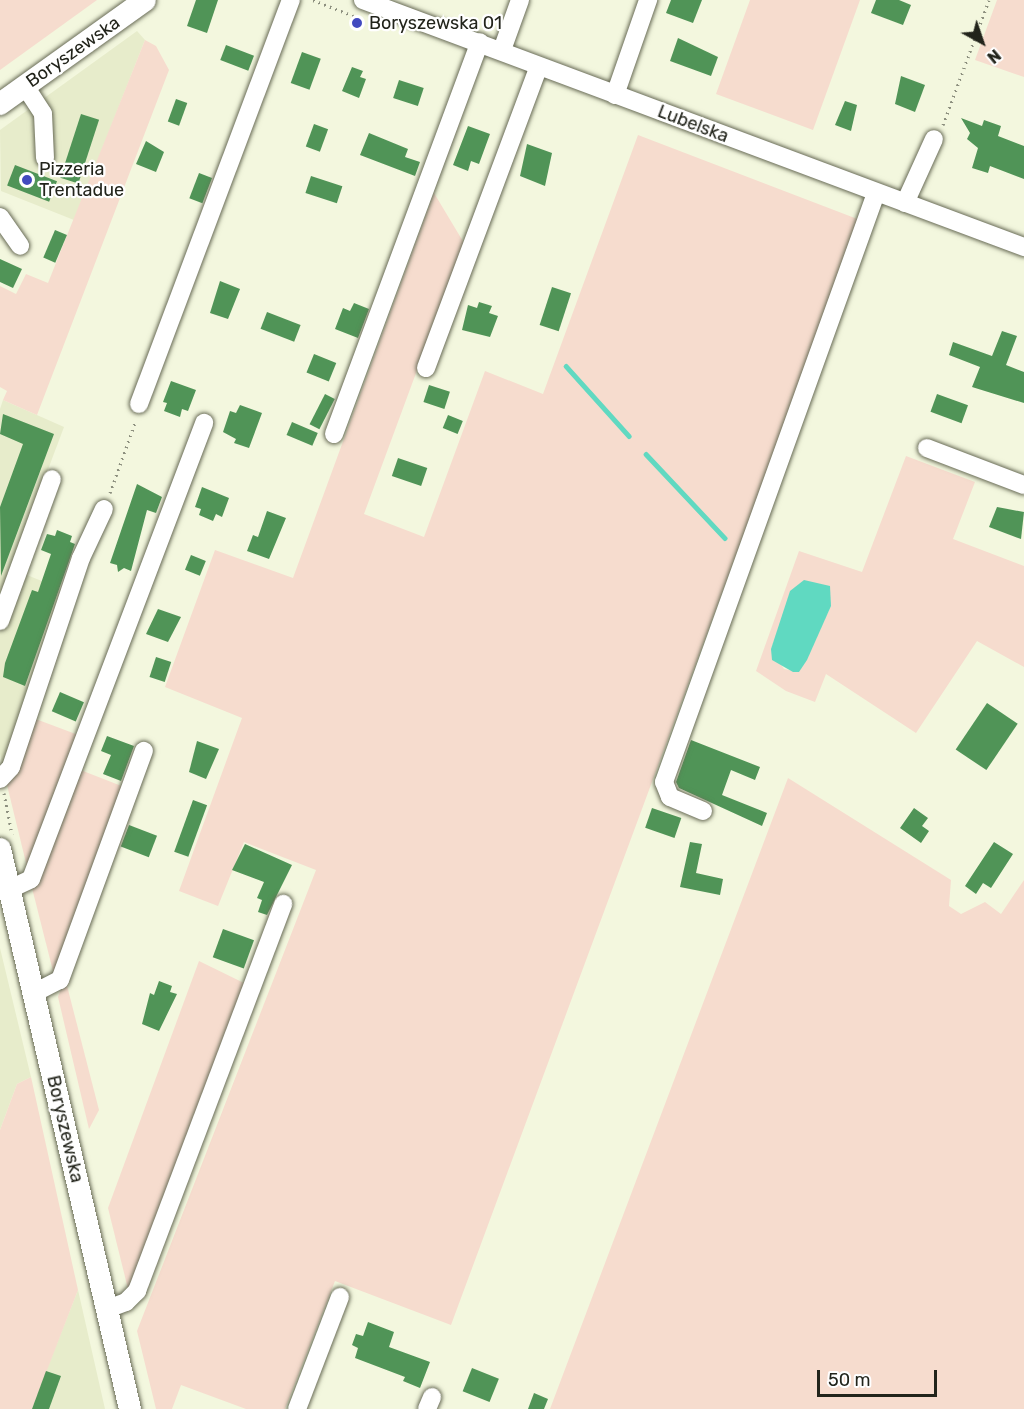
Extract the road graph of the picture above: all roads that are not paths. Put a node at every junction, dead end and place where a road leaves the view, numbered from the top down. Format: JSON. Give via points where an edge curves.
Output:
{"nodes":[{"id":1,"x":145,"y":0,"type":"edge"},
{"id":2,"x":291,"y":0,"type":"edge"},
{"id":3,"x":363,"y":0,"type":"edge"},
{"id":4,"x":520,"y":0,"type":"edge"},
{"id":5,"x":648,"y":0,"type":"edge"},
{"id":6,"x":480,"y":42,"type":"junction"},
{"id":7,"x":502,"y":51,"type":"junction"},
{"id":8,"x":539,"y":66,"type":"junction"},
{"id":9,"x":25,"y":86,"type":"junction"},
{"id":10,"x":615,"y":95,"type":"junction"},
{"id":11,"x":0,"y":104,"type":"edge"},
{"id":12,"x":934,"y":139,"type":"road end"},
{"id":13,"x":45,"y":158,"type":"dead end"},
{"id":14,"x":876,"y":193,"type":"junction"},
{"id":15,"x":905,"y":204,"type":"junction"},
{"id":16,"x":0,"y":217,"type":"edge"},
{"id":17,"x":20,"y":246,"type":"dead end"},
{"id":18,"x":1024,"y":247,"type":"edge"},
{"id":19,"x":426,"y":368,"type":"dead end"},
{"id":20,"x":139,"y":404,"type":"road end"},
{"id":21,"x":204,"y":423,"type":"dead end"},
{"id":22,"x":334,"y":434,"type":"dead end"},
{"id":23,"x":927,"y":448,"type":"dead end"},
{"id":24,"x":52,"y":479,"type":"dead end"},
{"id":25,"x":1024,"y":485,"type":"edge"},
{"id":26,"x":104,"y":509,"type":"road end"},
{"id":27,"x":0,"y":621,"type":"edge"},
{"id":28,"x":144,"y":751,"type":"dead end"},
{"id":29,"x":0,"y":779,"type":"edge"},
{"id":30,"x":703,"y":811,"type":"dead end"},
{"id":31,"x":0,"y":849,"type":"edge"},
{"id":32,"x":10,"y":889,"type":"junction"},
{"id":33,"x":283,"y":904,"type":"dead end"},
{"id":34,"x":34,"y":993,"type":"junction"},
{"id":35,"x":340,"y":1297,"type":"dead end"},
{"id":36,"x":106,"y":1309,"type":"junction"},
{"id":37,"x":130,"y":1409,"type":"edge"},
{"id":38,"x":297,"y":1409,"type":"edge"}],
"edges":[{"from":1,"to":9,"type":"main road","name":"Boryszewska"},
{"from":2,"to":20,"type":"street"},
{"from":3,"to":6,"type":"street","name":"Lubelska"},
{"from":4,"to":7,"type":"street"},
{"from":5,"to":10,"type":"street"},
{"from":6,"to":7,"type":"street","name":"Lubelska"},
{"from":6,"to":22,"type":"street"},
{"from":7,"to":8,"type":"street","name":"Lubelska"},
{"from":8,"to":10,"type":"street","name":"Lubelska"},
{"from":8,"to":19,"type":"street"},
{"from":9,"to":11,"type":"main road","name":"Boryszewska"},
{"from":9,"to":13,"type":"street","via":[[43,114]]},
{"from":10,"to":14,"type":"street","name":"Lubelska"},
{"from":12,"to":15,"type":"street"},
{"from":14,"to":15,"type":"street","name":"Lubelska"},
{"from":14,"to":30,"type":"street","via":[[664,782],[670,797]]},
{"from":15,"to":18,"type":"street","name":"Lubelska"},
{"from":16,"to":17,"type":"street"},
{"from":21,"to":32,"type":"street","via":[[34,872],[23,885]]},
{"from":23,"to":25,"type":"street"},
{"from":24,"to":27,"type":"street"},
{"from":26,"to":29,"type":"street","via":[[81,558],[11,767]]},
{"from":28,"to":34,"type":"street","via":[[60,980]]},
{"from":31,"to":32,"type":"main road","name":"Boryszewska"},
{"from":32,"to":34,"type":"main road","name":"Boryszewska"},
{"from":33,"to":36,"type":"street","via":[[137,1292],[126,1302]]},
{"from":34,"to":36,"type":"main road","name":"Boryszewska"},
{"from":35,"to":38,"type":"street"},
{"from":36,"to":37,"type":"main road","name":"Boryszewska"}]}
